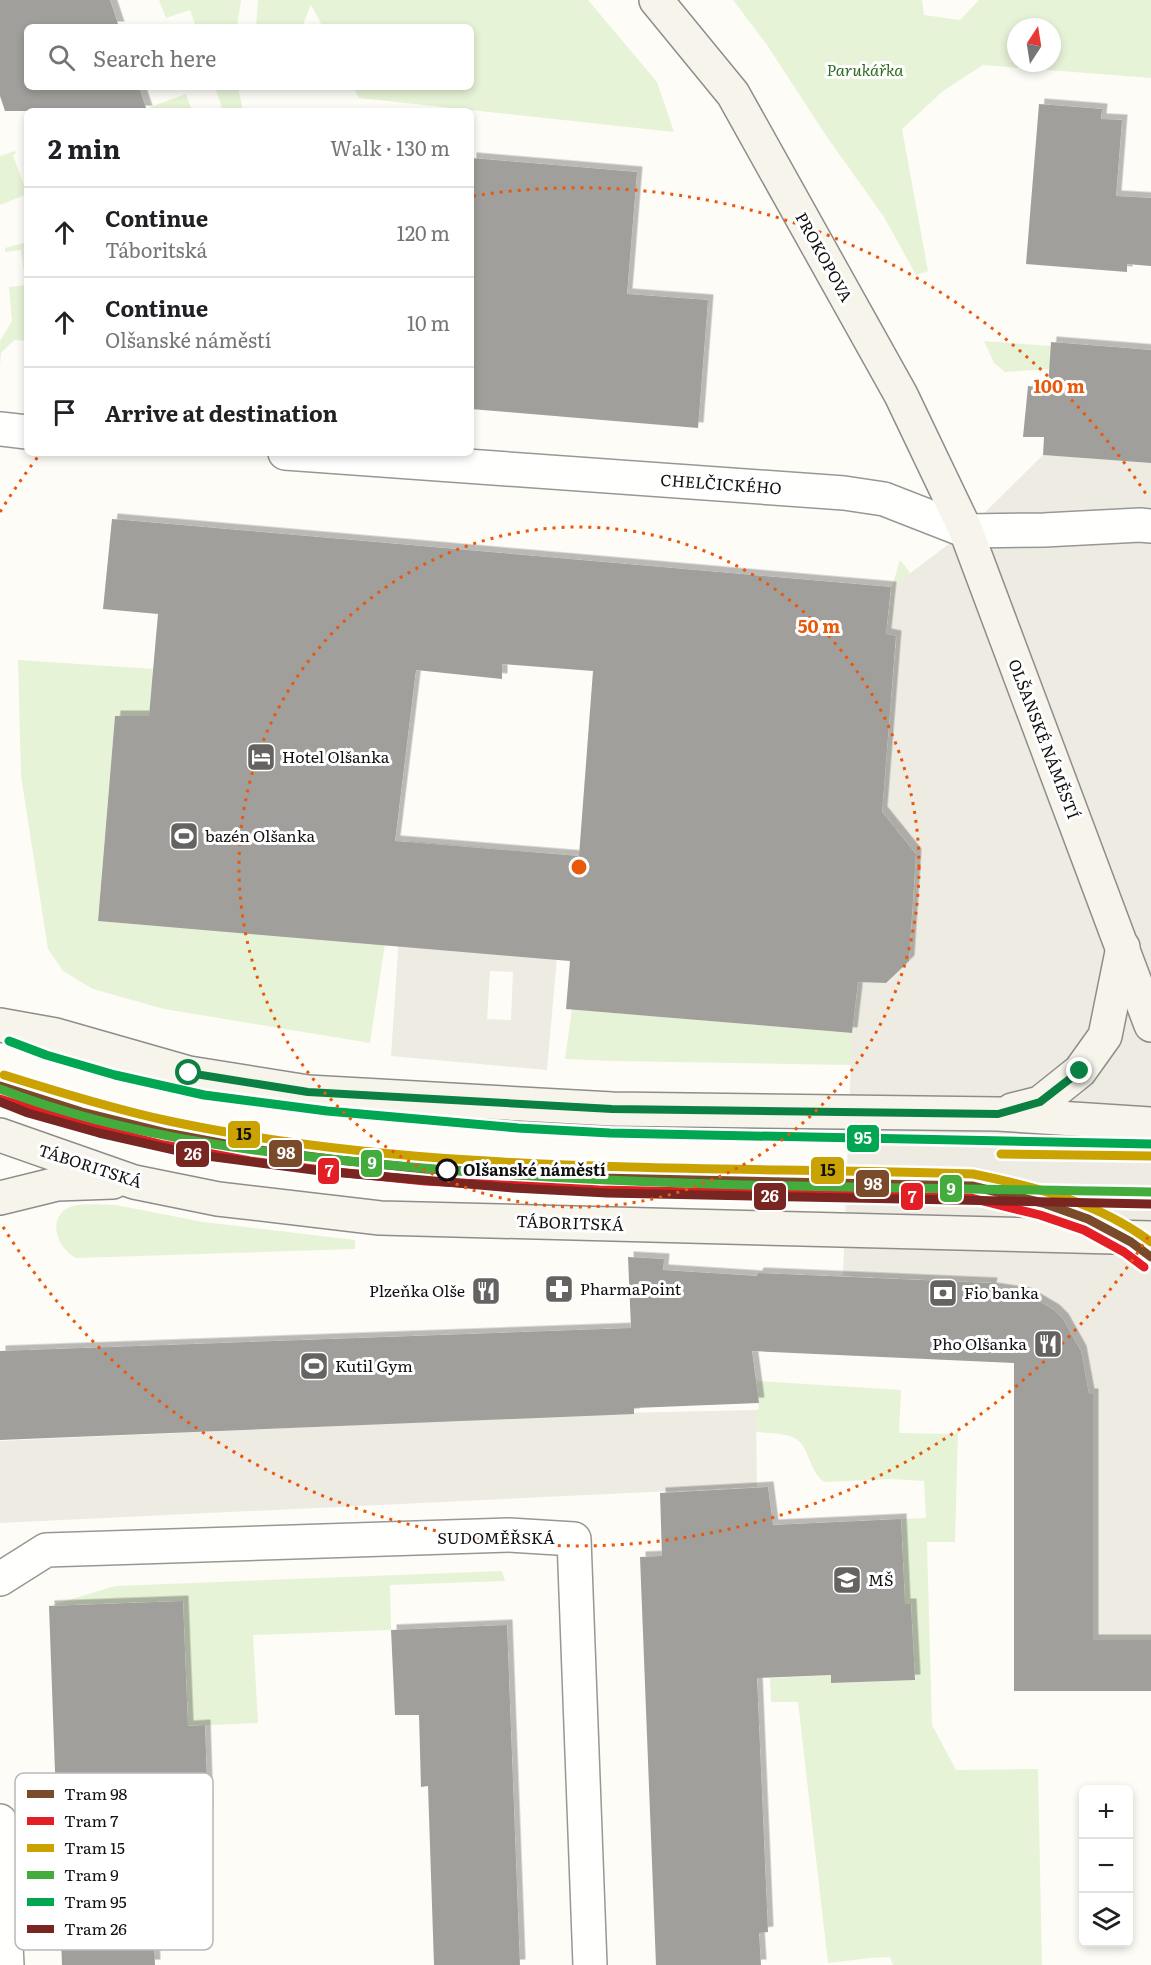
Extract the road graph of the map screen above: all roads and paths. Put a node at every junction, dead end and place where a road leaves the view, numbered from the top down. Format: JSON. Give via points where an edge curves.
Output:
{"nodes":[{"id":1,"x":656,"y":0,"type":"edge"},
{"id":2,"x":0,"y":429,"type":"edge"},
{"id":3,"x":24,"y":432,"type":"edge"},
{"id":4,"x":327,"y":456,"type":"edge"},
{"id":5,"x":1151,"y":526,"type":"edge"},
{"id":6,"x":966,"y":531,"type":"junction"},
{"id":7,"x":1123,"y":947,"type":"junction"},
{"id":8,"x":1151,"y":973,"type":"edge"},
{"id":9,"x":0,"y":1024,"type":"edge"},
{"id":10,"x":1151,"y":1025,"type":"edge"},
{"id":11,"x":998,"y":1114,"type":"junction"},
{"id":12,"x":1151,"y":1124,"type":"edge"},
{"id":13,"x":0,"y":1135,"type":"edge"},
{"id":14,"x":134,"y":1182,"type":"junction"},
{"id":15,"x":0,"y":1198,"type":"edge"},
{"id":16,"x":1151,"y":1238,"type":"edge"},
{"id":17,"x":0,"y":1579,"type":"edge"},
{"id":18,"x":0,"y":1821,"type":"edge"},
{"id":19,"x":7,"y":1965,"type":"edge"},
{"id":20,"x":590,"y":1965,"type":"edge"}],
"edges":[{"from":1,"to":6,"type":"street","name":"PROKOPOVA","via":[[733,94],[902,395]]},
{"from":2,"to":3,"type":"street"},
{"from":4,"to":6,"type":"street","name":"CHELČICKÉHO","via":[[844,493],[884,499]]},
{"from":5,"to":6,"type":"street","name":"CHELČICKÉHO"},
{"from":6,"to":7,"type":"street","name":"OLŠANSKÉ NÁMĚSTÍ"},
{"from":7,"to":8,"type":"street","name":"OLŠANSKÉ NÁMĚSTÍ"},
{"from":7,"to":10,"type":"street","name":"OLŠANSKÉ NÁMĚSTÍ"},
{"from":7,"to":11,"type":"street","via":[[1105,1036],[1080,1071],[1040,1102]]},
{"from":9,"to":11,"type":"street","via":[[56,1035],[189,1073],[308,1092],[612,1109]]},
{"from":11,"to":12,"type":"street"},
{"from":13,"to":14,"type":"street","name":"TÁBORITSKÁ"},
{"from":14,"to":15,"type":"street","via":[[57,1184]]},
{"from":14,"to":16,"type":"street","name":"TÁBORITSKÁ","via":[[218,1199],[380,1218]]},
{"from":17,"to":20,"type":"street","name":"SUDOMĚŘSKÁ","via":[[46,1550],[508,1535],[574,1539]]},
{"from":18,"to":19,"type":"street"}]}
